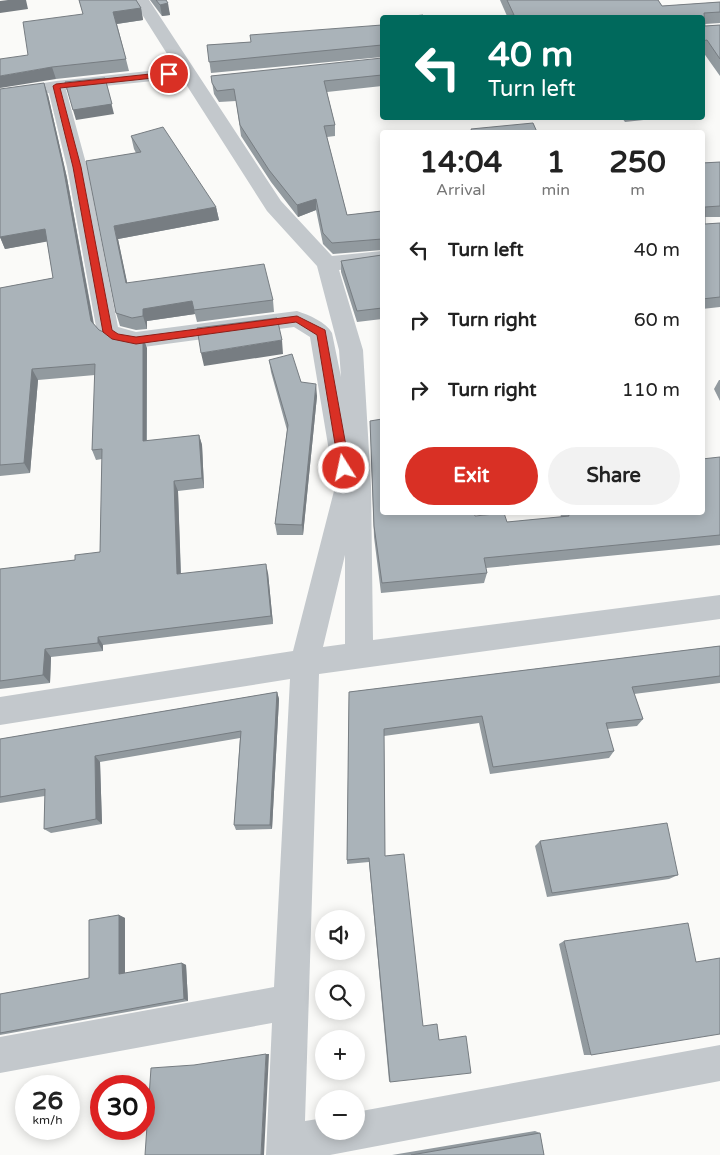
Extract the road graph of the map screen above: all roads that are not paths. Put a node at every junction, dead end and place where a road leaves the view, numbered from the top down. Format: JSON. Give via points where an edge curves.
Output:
{"nodes":[{"id":1,"x":140,"y":0,"type":"edge"},
{"id":2,"x":192,"y":77,"type":"junction"},
{"id":3,"x":215,"y":80,"type":"edge"},
{"id":4,"x":56,"y":86,"type":"junction"},
{"id":5,"x":0,"y":95,"type":"edge"},
{"id":6,"x":380,"y":258,"type":"edge"},
{"id":7,"x":327,"y":264,"type":"junction"},
{"id":8,"x":720,"y":607,"type":"edge"},
{"id":9,"x":359,"y":655,"type":"junction"},
{"id":10,"x":304,"y":663,"type":"junction"},
{"id":11,"x":0,"y":711,"type":"edge"},
{"id":12,"x":292,"y":1002,"type":"junction"},
{"id":13,"x":0,"y":1054,"type":"edge"},
{"id":14,"x":720,"y":1063,"type":"edge"},
{"id":15,"x":365,"y":1129,"type":"edge"},
{"id":16,"x":322,"y":1140,"type":"edge"},
{"id":17,"x":285,"y":1150,"type":"edge"}],
"edges":[{"from":1,"to":2,"type":"street"},
{"from":2,"to":3,"type":"street"},
{"from":2,"to":4,"type":"street"},
{"from":2,"to":7,"type":"street","via":[[274,206]]},
{"from":4,"to":5,"type":"street"},
{"from":4,"to":10,"type":"street","via":[[77,167],[108,332],[136,340],[297,319],[321,333],[348,487]]},
{"from":6,"to":7,"type":"street"},
{"from":7,"to":9,"type":"street","via":[[351,350],[358,486]]},
{"from":8,"to":9,"type":"street"},
{"from":9,"to":10,"type":"street"},
{"from":10,"to":11,"type":"street"},
{"from":10,"to":12,"type":"street"},
{"from":12,"to":13,"type":"street"},
{"from":12,"to":17,"type":"street"},
{"from":14,"to":15,"type":"street"},
{"from":16,"to":17,"type":"street"}]}
